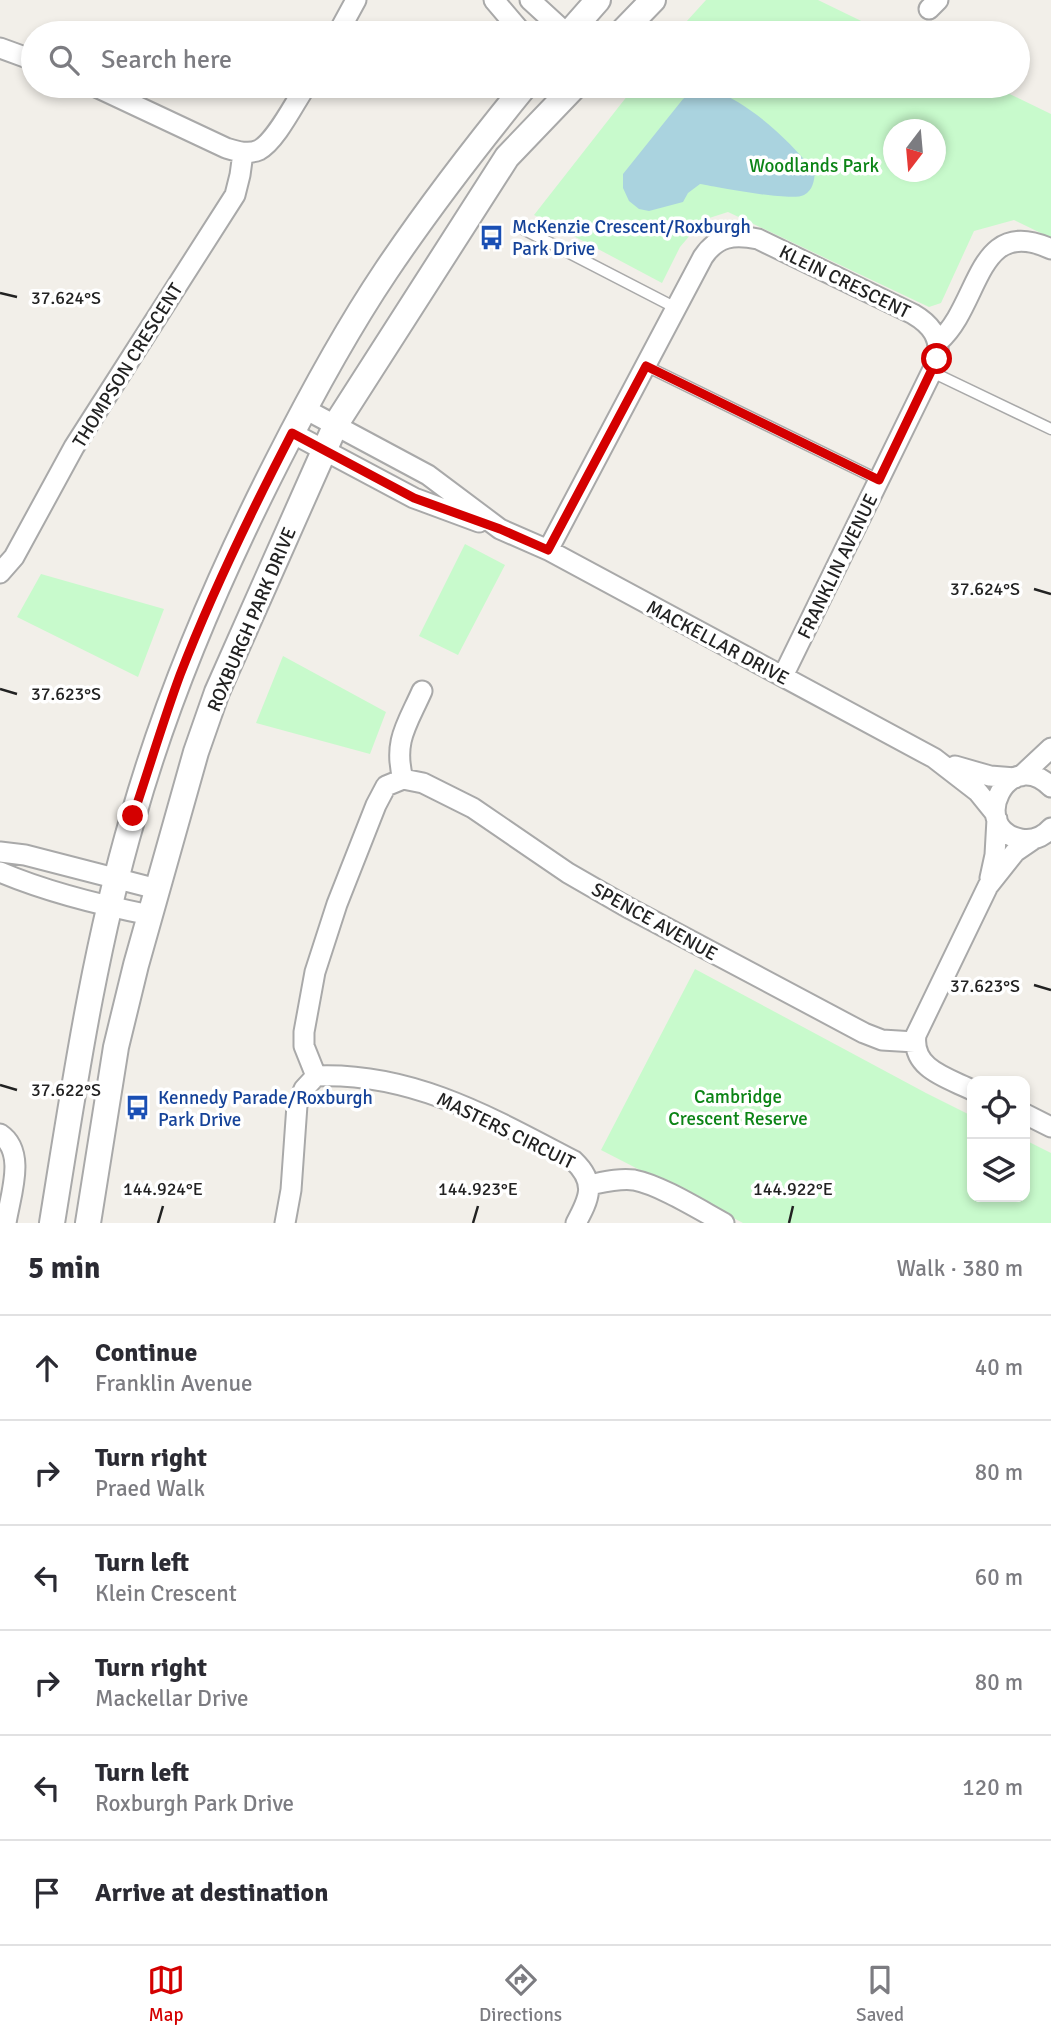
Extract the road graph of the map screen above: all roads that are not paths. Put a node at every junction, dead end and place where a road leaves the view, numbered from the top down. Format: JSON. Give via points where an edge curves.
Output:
{"nodes":[{"id":1,"x":356,"y":0,"type":"edge"},
{"id":2,"x":494,"y":0,"type":"edge"},
{"id":3,"x":530,"y":0,"type":"edge"},
{"id":4,"x":598,"y":0,"type":"edge"},
{"id":5,"x":653,"y":0,"type":"edge"},
{"id":6,"x":345,"y":21,"type":"edge"},
{"id":7,"x":512,"y":21,"type":"edge"},
{"id":8,"x":554,"y":21,"type":"edge"},
{"id":9,"x":579,"y":21,"type":"edge"},
{"id":10,"x":633,"y":21,"type":"edge"},
{"id":11,"x":0,"y":48,"type":"edge"},
{"id":12,"x":21,"y":56,"type":"edge"},
{"id":13,"x":120,"y":98,"type":"edge"},
{"id":14,"x":298,"y":98,"type":"edge"},
{"id":15,"x":515,"y":98,"type":"edge"},
{"id":16,"x":562,"y":98,"type":"edge"},
{"id":17,"x":243,"y":153,"type":"junction"},
{"id":18,"x":523,"y":229,"type":"dead end"},
{"id":19,"x":1051,"y":249,"type":"edge"},
{"id":20,"x":676,"y":309,"type":"junction"},
{"id":21,"x":939,"y":341,"type":"junction"},
{"id":22,"x":646,"y":366,"type":"junction"},
{"id":23,"x":932,"y":372,"type":"junction"},
{"id":24,"x":303,"y":408,"type":"junction"},
{"id":25,"x":336,"y":424,"type":"junction"},
{"id":26,"x":1051,"y":429,"type":"edge"},
{"id":27,"x":292,"y":433,"type":"junction"},
{"id":28,"x":324,"y":449,"type":"junction"},
{"id":29,"x":879,"y":480,"type":"junction"},
{"id":30,"x":500,"y":529,"type":"junction"},
{"id":31,"x":548,"y":550,"type":"junction"},
{"id":32,"x":0,"y":573,"type":"edge"},
{"id":33,"x":783,"y":676,"type":"junction"},
{"id":34,"x":422,"y":691,"type":"dead end"},
{"id":35,"x":1051,"y":748,"type":"edge"},
{"id":36,"x":934,"y":758,"type":"junction"},
{"id":37,"x":1018,"y":777,"type":"junction"},
{"id":38,"x":403,"y":779,"type":"junction"},
{"id":39,"x":1051,"y":787,"type":"edge"},
{"id":40,"x":996,"y":816,"type":"junction"},
{"id":41,"x":1044,"y":835,"type":"edge"},
{"id":42,"x":0,"y":852,"type":"edge"},
{"id":43,"x":0,"y":872,"type":"edge"},
{"id":44,"x":117,"y":878,"type":"junction"},
{"id":45,"x":988,"y":886,"type":"junction"},
{"id":46,"x":157,"y":889,"type":"junction"},
{"id":47,"x":110,"y":907,"type":"junction"},
{"id":48,"x":150,"y":915,"type":"junction"},
{"id":49,"x":915,"y":1042,"type":"junction"},
{"id":50,"x":316,"y":1076,"type":"junction"},
{"id":51,"x":967,"y":1087,"type":"edge"},
{"id":52,"x":1030,"y":1116,"type":"edge"},
{"id":53,"x":1051,"y":1127,"type":"edge"},
{"id":54,"x":0,"y":1134,"type":"edge"},
{"id":55,"x":589,"y":1185,"type":"junction"},
{"id":56,"x":6,"y":1223,"type":"edge"},
{"id":57,"x":52,"y":1223,"type":"edge"},
{"id":58,"x":88,"y":1223,"type":"edge"},
{"id":59,"x":285,"y":1223,"type":"edge"},
{"id":60,"x":576,"y":1223,"type":"edge"},
{"id":61,"x":724,"y":1223,"type":"edge"}],
"edges":[{"from":1,"to":6,"type":"street"},
{"from":2,"to":7,"type":"street"},
{"from":3,"to":8,"type":"street"},
{"from":4,"to":9,"type":"street"},
{"from":5,"to":10,"type":"street"},
{"from":11,"to":12,"type":"street"},
{"from":13,"to":17,"type":"street"},
{"from":14,"to":17,"type":"street","via":[[271,140],[259,150]]},
{"from":15,"to":24,"type":"street","via":[[384,274]]},
{"from":16,"to":25,"type":"street","name":"ROXBURGH PARK DRIVE","via":[[507,157]]},
{"from":17,"to":32,"type":"street","name":"THOMPSON CRESCENT","via":[[235,195],[74,447],[14,558]]},
{"from":18,"to":20,"type":"lane"},
{"from":19,"to":21,"type":"street","name":"FRANKLIN AVENUE","via":[[1019,239],[994,251],[957,321]]},
{"from":20,"to":21,"type":"street","name":"KLEIN CRESCENT","via":[[711,246],[727,237],[742,236],[758,239],[913,314],[924,320]]},
{"from":20,"to":22,"type":"street","name":"KLEIN CRESCENT"},
{"from":21,"to":23,"type":"street","name":"FRANKLIN AVENUE"},
{"from":22,"to":29,"type":"lane"},
{"from":22,"to":31,"type":"street","name":"KLEIN CRESCENT"},
{"from":23,"to":26,"type":"lane"},
{"from":23,"to":29,"type":"street","name":"FRANKLIN AVENUE"},
{"from":24,"to":25,"type":"street","name":"MACKELLAR DRIVE"},
{"from":24,"to":27,"type":"street"},
{"from":25,"to":28,"type":"street","name":"ROXBURGH PARK DRIVE"},
{"from":25,"to":30,"type":"street","name":"MACKELLAR DRIVE","via":[[428,475]]},
{"from":27,"to":28,"type":"street","name":"MACKELLAR DRIVE"},
{"from":27,"to":44,"type":"street","via":[[237,540],[180,676]]},
{"from":28,"to":30,"type":"street","name":"MACKELLAR DRIVE","via":[[414,498]]},
{"from":28,"to":46,"type":"street","name":"ROXBURGH PARK DRIVE","via":[[218,692]]},
{"from":29,"to":33,"type":"street","name":"FRANKLIN AVENUE"},
{"from":30,"to":31,"type":"street","name":"MACKELLAR DRIVE"},
{"from":31,"to":33,"type":"street","name":"MACKELLAR DRIVE"},
{"from":33,"to":36,"type":"street","name":"MACKELLAR DRIVE"},
{"from":34,"to":38,"type":"street","via":[[399,744]]},
{"from":35,"to":37,"type":"street"},
{"from":36,"to":37,"type":"street","name":"MACKELLAR DRIVE","via":[[983,775]]},
{"from":36,"to":40,"type":"street","name":"MACKELLAR DRIVE","via":[[978,792]]},
{"from":37,"to":39,"type":"street","name":"MACKELLAR DRIVE","via":[[1041,779]]},
{"from":37,"to":40,"type":"street","via":[[999,792]]},
{"from":38,"to":49,"type":"street","name":"SPENCE AVENUE","via":[[423,783],[472,808],[580,880],[864,1033],[882,1040]]},
{"from":38,"to":50,"type":"street","via":[[386,786],[376,804],[315,972],[304,1046]]},
{"from":40,"to":41,"type":"street","name":"MACKELLAR DRIVE","via":[[1007,833],[1024,840]]},
{"from":40,"to":45,"type":"street"},
{"from":41,"to":45,"type":"street","via":[[1015,852]]},
{"from":42,"to":44,"type":"street"},
{"from":43,"to":47,"type":"street"},
{"from":44,"to":46,"type":"street"},
{"from":44,"to":47,"type":"street"},
{"from":45,"to":49,"type":"street"},
{"from":46,"to":48,"type":"street","name":"ROXBURGH PARK DRIVE"},
{"from":47,"to":48,"type":"street"},
{"from":47,"to":57,"type":"street"},
{"from":48,"to":58,"type":"street","name":"ROXBURGH PARK DRIVE","via":[[116,1046]]},
{"from":49,"to":51,"type":"street","via":[[924,1065]]},
{"from":50,"to":55,"type":"street","name":"MASTERS CIRCUIT","via":[[406,1086],[454,1101],[574,1161]]},
{"from":50,"to":59,"type":"street","via":[[303,1089],[297,1105]]},
{"from":52,"to":53,"type":"street"},
{"from":54,"to":56,"type":"street","via":[[10,1142],[15,1156]]},
{"from":55,"to":60,"type":"street","name":"MASTERS CIRCUIT","via":[[589,1196]]},
{"from":55,"to":61,"type":"street","via":[[634,1180]]}]}
